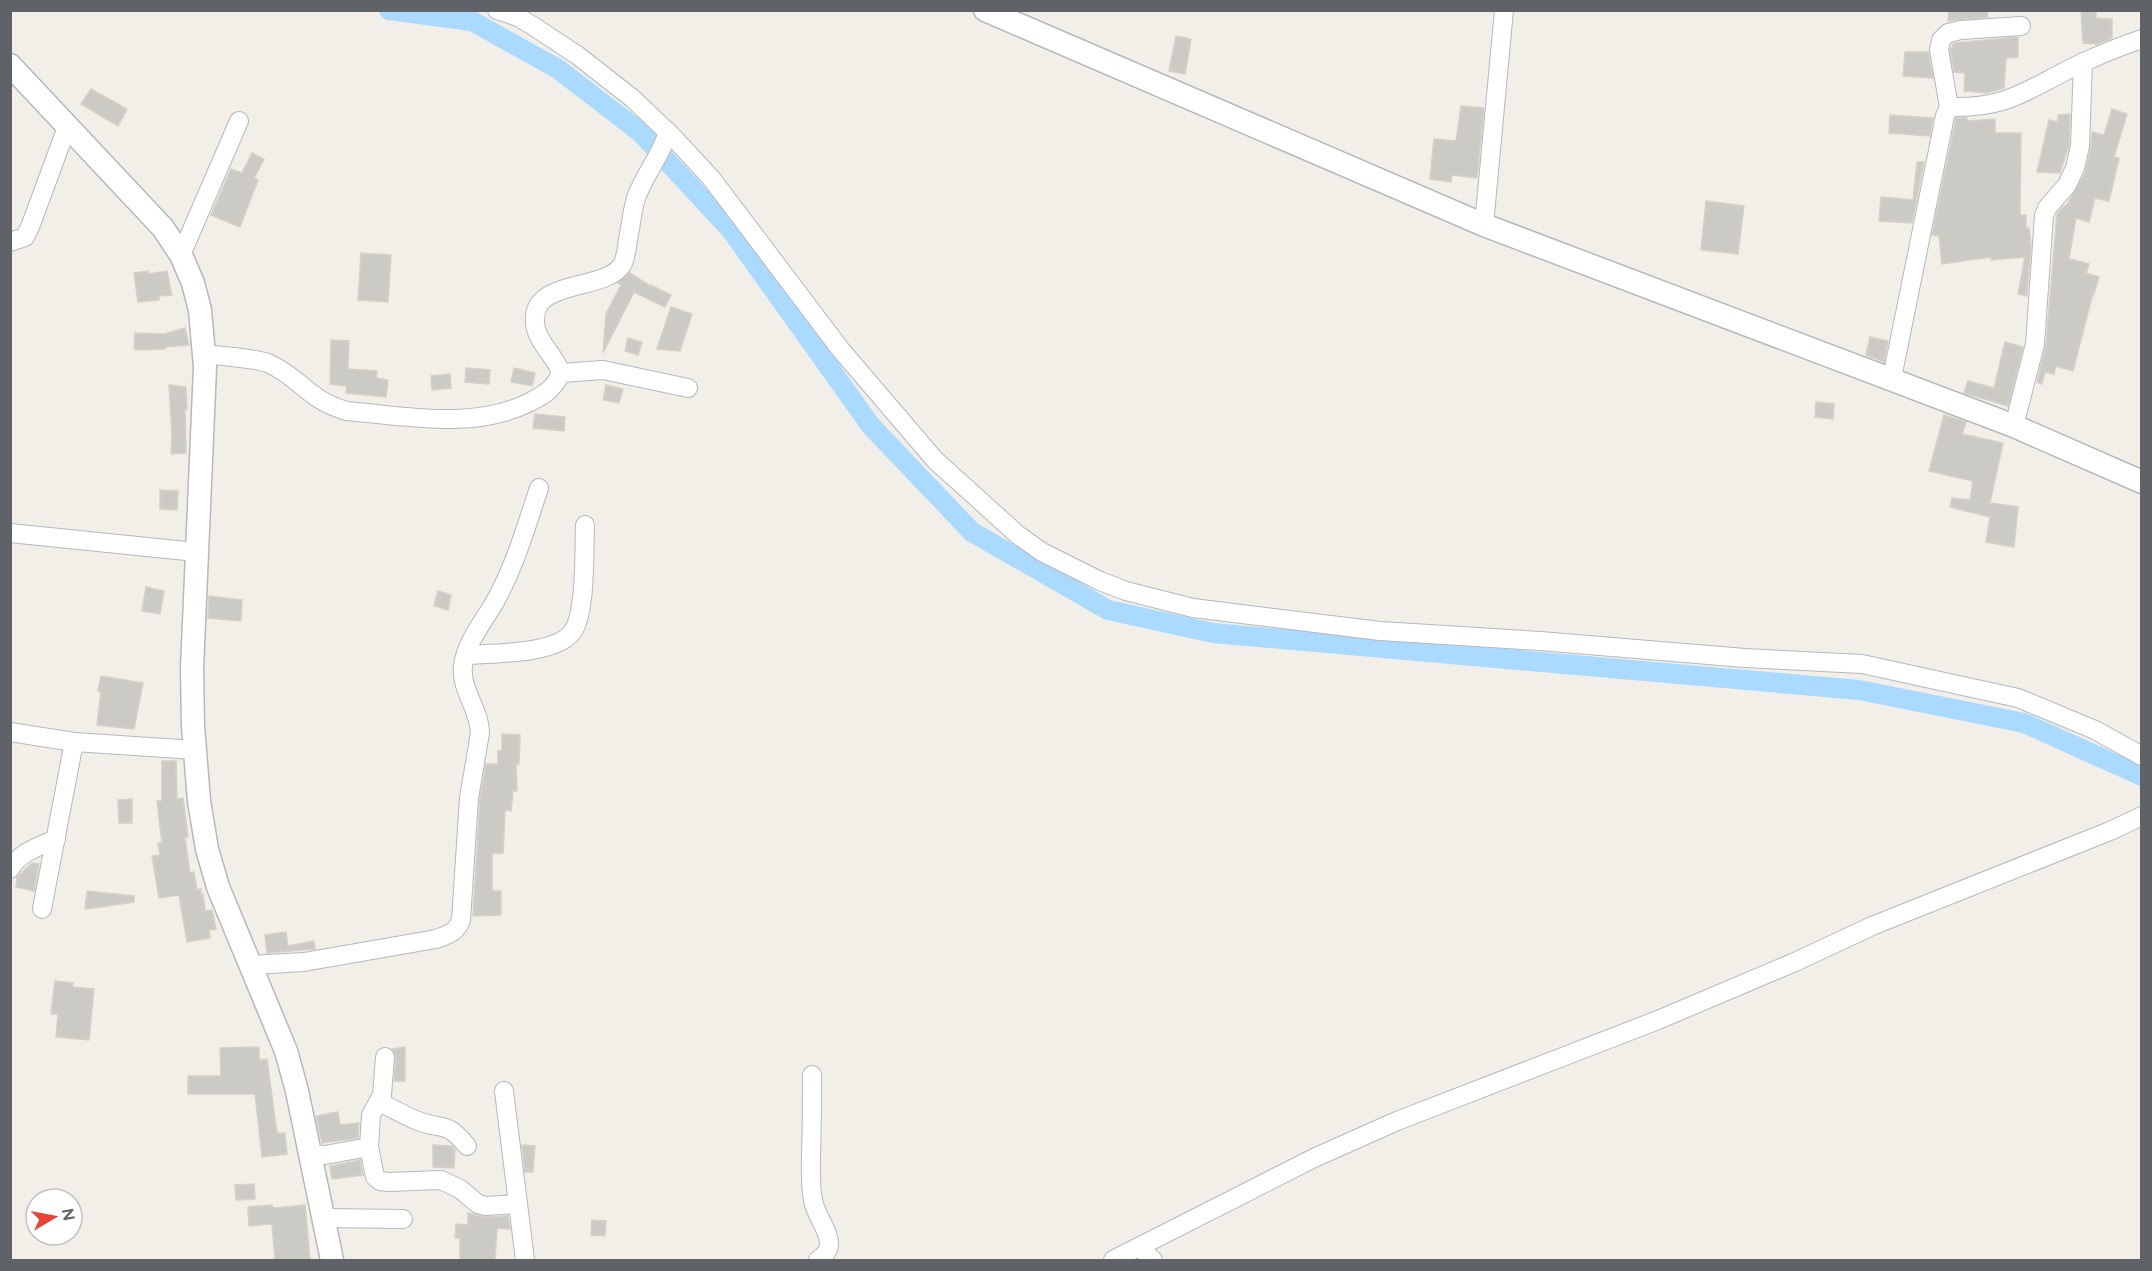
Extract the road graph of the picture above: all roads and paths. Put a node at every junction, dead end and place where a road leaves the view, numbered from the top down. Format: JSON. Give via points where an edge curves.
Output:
{"nodes":[{"id":1,"x":497,"y":10,"type":"edge"},
{"id":2,"x":985,"y":10,"type":"edge"},
{"id":3,"x":1504,"y":10,"type":"edge"},
{"id":4,"x":2021,"y":26,"type":"dead end"},
{"id":5,"x":2142,"y":39,"type":"edge"},
{"id":6,"x":2084,"y":62,"type":"junction"},
{"id":7,"x":10,"y":65,"type":"edge"},
{"id":8,"x":1949,"y":107,"type":"junction"},
{"id":9,"x":239,"y":121,"type":"dead end"},
{"id":10,"x":67,"y":128,"type":"junction"},
{"id":11,"x":667,"y":136,"type":"junction"},
{"id":12,"x":1484,"y":225,"type":"junction"},
{"id":13,"x":10,"y":242,"type":"edge"},
{"id":14,"x":181,"y":255,"type":"junction"},
{"id":15,"x":204,"y":354,"type":"junction"},
{"id":16,"x":561,"y":373,"type":"junction"},
{"id":17,"x":1892,"y":378,"type":"junction"},
{"id":18,"x":688,"y":388,"type":"dead end"},
{"id":19,"x":2014,"y":426,"type":"junction"},
{"id":20,"x":2142,"y":482,"type":"edge"},
{"id":21,"x":539,"y":488,"type":"dead end"},
{"id":22,"x":585,"y":525,"type":"dead end"},
{"id":23,"x":10,"y":532,"type":"edge"},
{"id":24,"x":196,"y":552,"type":"junction"},
{"id":25,"x":466,"y":655,"type":"junction"},
{"id":26,"x":10,"y":732,"type":"edge"},
{"id":27,"x":74,"y":742,"type":"junction"},
{"id":28,"x":195,"y":750,"type":"junction"},
{"id":29,"x":2142,"y":756,"type":"edge"},
{"id":30,"x":2142,"y":816,"type":"edge"},
{"id":31,"x":56,"y":839,"type":"junction"},
{"id":32,"x":10,"y":869,"type":"edge"},
{"id":33,"x":42,"y":909,"type":"dead end"},
{"id":34,"x":252,"y":965,"type":"junction"},
{"id":35,"x":384,"y":1057,"type":"dead end"},
{"id":36,"x":812,"y":1075,"type":"dead end"},
{"id":37,"x":504,"y":1091,"type":"dead end"},
{"id":38,"x":379,"y":1102,"type":"junction"},
{"id":39,"x":467,"y":1146,"type":"dead end"},
{"id":40,"x":369,"y":1148,"type":"junction"},
{"id":41,"x":311,"y":1154,"type":"junction"},
{"id":42,"x":518,"y":1204,"type":"junction"},
{"id":43,"x":324,"y":1218,"type":"junction"},
{"id":44,"x":403,"y":1219,"type":"dead end"},
{"id":45,"x":1147,"y":1254,"type":"edge"},
{"id":46,"x":332,"y":1260,"type":"edge"},
{"id":47,"x":525,"y":1260,"type":"edge"},
{"id":48,"x":818,"y":1260,"type":"edge"},
{"id":49,"x":1113,"y":1260,"type":"edge"}],
"edges":[{"from":1,"to":11,"type":"street","via":[[518,17],[577,55],[632,98]]},
{"from":2,"to":12,"type":"street"},
{"from":3,"to":12,"type":"street"},
{"from":4,"to":8,"type":"street","via":[[1961,30],[1948,33],[1941,40],[1939,50]]},
{"from":5,"to":6,"type":"street"},
{"from":6,"to":8,"type":"street","via":[[2020,97],[1983,106]]},
{"from":6,"to":19,"type":"street","via":[[2080,146],[2067,185],[2044,216],[2035,344]]},
{"from":7,"to":10,"type":"street"},
{"from":8,"to":17,"type":"street"},
{"from":9,"to":14,"type":"street"},
{"from":10,"to":13,"type":"street","via":[[30,227],[25,237]]},
{"from":10,"to":14,"type":"street","via":[[163,228]]},
{"from":11,"to":16,"type":"street","via":[[635,200],[621,267],[610,275],[543,299],[536,308],[537,332]]},
{"from":11,"to":29,"type":"street","via":[[711,178],[841,350],[935,460],[1034,546],[1100,581],[1193,608],[1380,631],[1862,664],[2018,698],[2095,730]]},
{"from":12,"to":17,"type":"street"},
{"from":14,"to":15,"type":"street","via":[[200,310]]},
{"from":15,"to":16,"type":"street","via":[[271,363],[332,407],[431,418],[496,415],[515,409],[549,391]]},
{"from":15,"to":24,"type":"street"},
{"from":16,"to":18,"type":"street","via":[[603,370]]},
{"from":17,"to":19,"type":"street"},
{"from":19,"to":20,"type":"street"},
{"from":21,"to":25,"type":"street","via":[[507,577]]},
{"from":22,"to":25,"type":"street","via":[[580,606],[572,633],[538,649]]},
{"from":23,"to":24,"type":"street"},
{"from":24,"to":28,"type":"street","via":[[192,669]]},
{"from":25,"to":34,"type":"street","via":[[464,678],[480,733],[469,798],[458,929],[436,939],[304,962]]},
{"from":26,"to":27,"type":"street"},
{"from":27,"to":28,"type":"street"},
{"from":27,"to":31,"type":"street"},
{"from":28,"to":34,"type":"street","via":[[207,849],[218,887]]},
{"from":30,"to":45,"type":"street","via":[[1872,926],[1658,1020],[1397,1121],[1314,1158]]},
{"from":31,"to":32,"type":"street","via":[[18,858]]},
{"from":31,"to":33,"type":"street"},
{"from":34,"to":41,"type":"street","via":[[286,1051]]},
{"from":35,"to":38,"type":"street"},
{"from":36,"to":48,"type":"street","via":[[811,1189],[818,1216],[830,1238],[825,1256]]},
{"from":37,"to":42,"type":"street"},
{"from":38,"to":39,"type":"street","via":[[415,1120],[449,1128]]},
{"from":38,"to":40,"type":"street","via":[[371,1115]]},
{"from":40,"to":41,"type":"street"},
{"from":40,"to":42,"type":"street","via":[[373,1171],[380,1181],[441,1180],[478,1204]]},
{"from":41,"to":43,"type":"street"},
{"from":42,"to":47,"type":"street"},
{"from":43,"to":44,"type":"street"},
{"from":43,"to":46,"type":"street"},
{"from":45,"to":49,"type":"street"}]}
